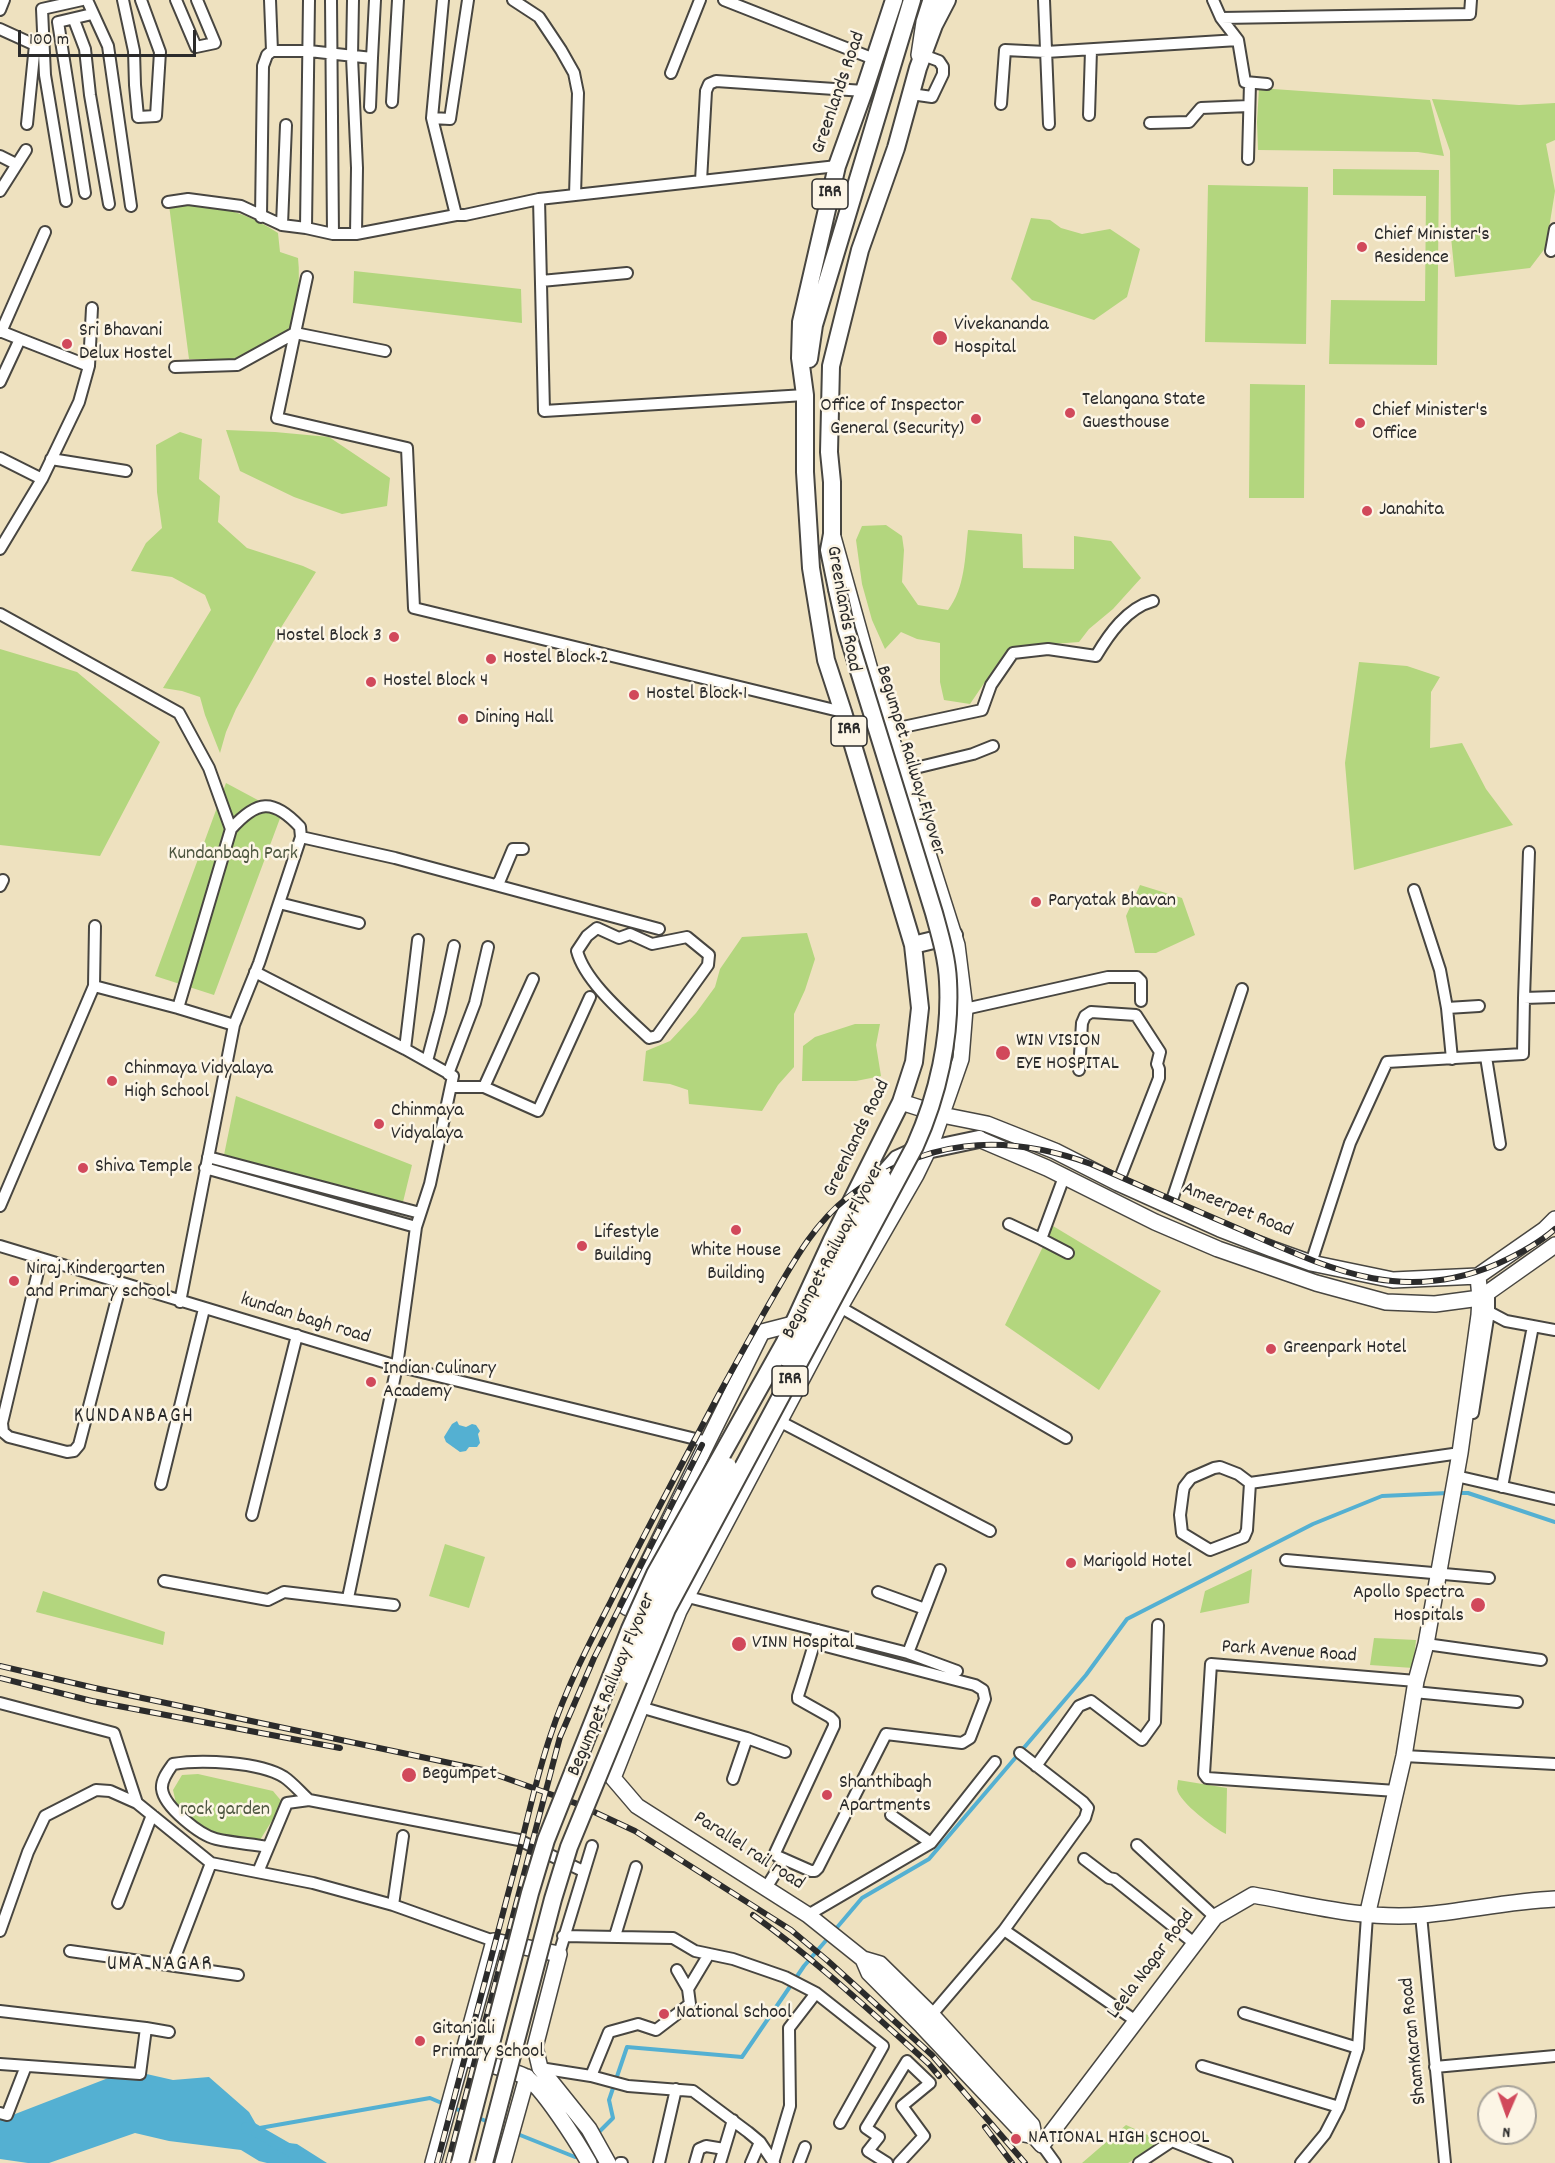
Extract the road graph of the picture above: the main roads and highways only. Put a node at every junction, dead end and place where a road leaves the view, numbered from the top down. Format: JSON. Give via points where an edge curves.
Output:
{"nodes":[{"id":1,"x":894,"y":0,"type":"edge"},
{"id":2,"x":912,"y":0,"type":"edge"},
{"id":3,"x":947,"y":0,"type":"edge"},
{"id":4,"x":805,"y":394,"type":"junction"},
{"id":5,"x":832,"y":534,"type":"joint"},
{"id":6,"x":954,"y":935,"type":"road end"},
{"id":7,"x":913,"y":945,"type":"junction"},
{"id":8,"x":979,"y":1139,"type":"road end"},
{"id":9,"x":785,"y":1341,"type":"joint"},
{"id":10,"x":606,"y":1753,"type":"junction"},
{"id":11,"x":460,"y":2163,"type":"edge"},
{"id":12,"x":484,"y":2163,"type":"edge"}],
"edges":[{"from":1,"to":4,"type":"main road","name":"Greenlands Road","number":"IRR","via":[[837,165],[801,322]]},
{"from":2,"to":4,"type":"main road","number":"IRR","via":[[814,325]]},
{"from":3,"to":5,"type":"main road","name":"Greenlands Road","number":"IRR","via":[[921,62],[860,250],[831,366]]},
{"from":4,"to":7,"type":"main road","name":"Greenlands Road","number":"IRR","via":[[811,568],[826,660]]},
{"from":5,"to":10,"type":"main road","name":"Begumpet Railway Flyover","number":"IRR","bridge":true,"via":[[829,550],[846,629],[941,938],[948,981],[942,1064],[915,1146],[667,1609]]},
{"from":6,"to":7,"type":"main road"},
{"from":7,"to":9,"type":"main road","name":"Greenlands Road","number":"IRR","via":[[920,1008],[914,1062],[901,1102]]},
{"from":8,"to":10,"type":"main road","number":"IRR","bridge":true,"via":[[908,1154],[897,1159],[882,1176],[655,1606],[634,1658]]},
{"from":9,"to":11,"type":"main road","name":"Begumpet Railway Flyover","number":"IRR","bridge":true,"via":[[656,1574],[630,1629],[546,1840]]},
{"from":10,"to":12,"type":"main road","name":"Begumpet Railway Flyover","number":"IRR","bridge":true,"via":[[553,1899]]}]}
